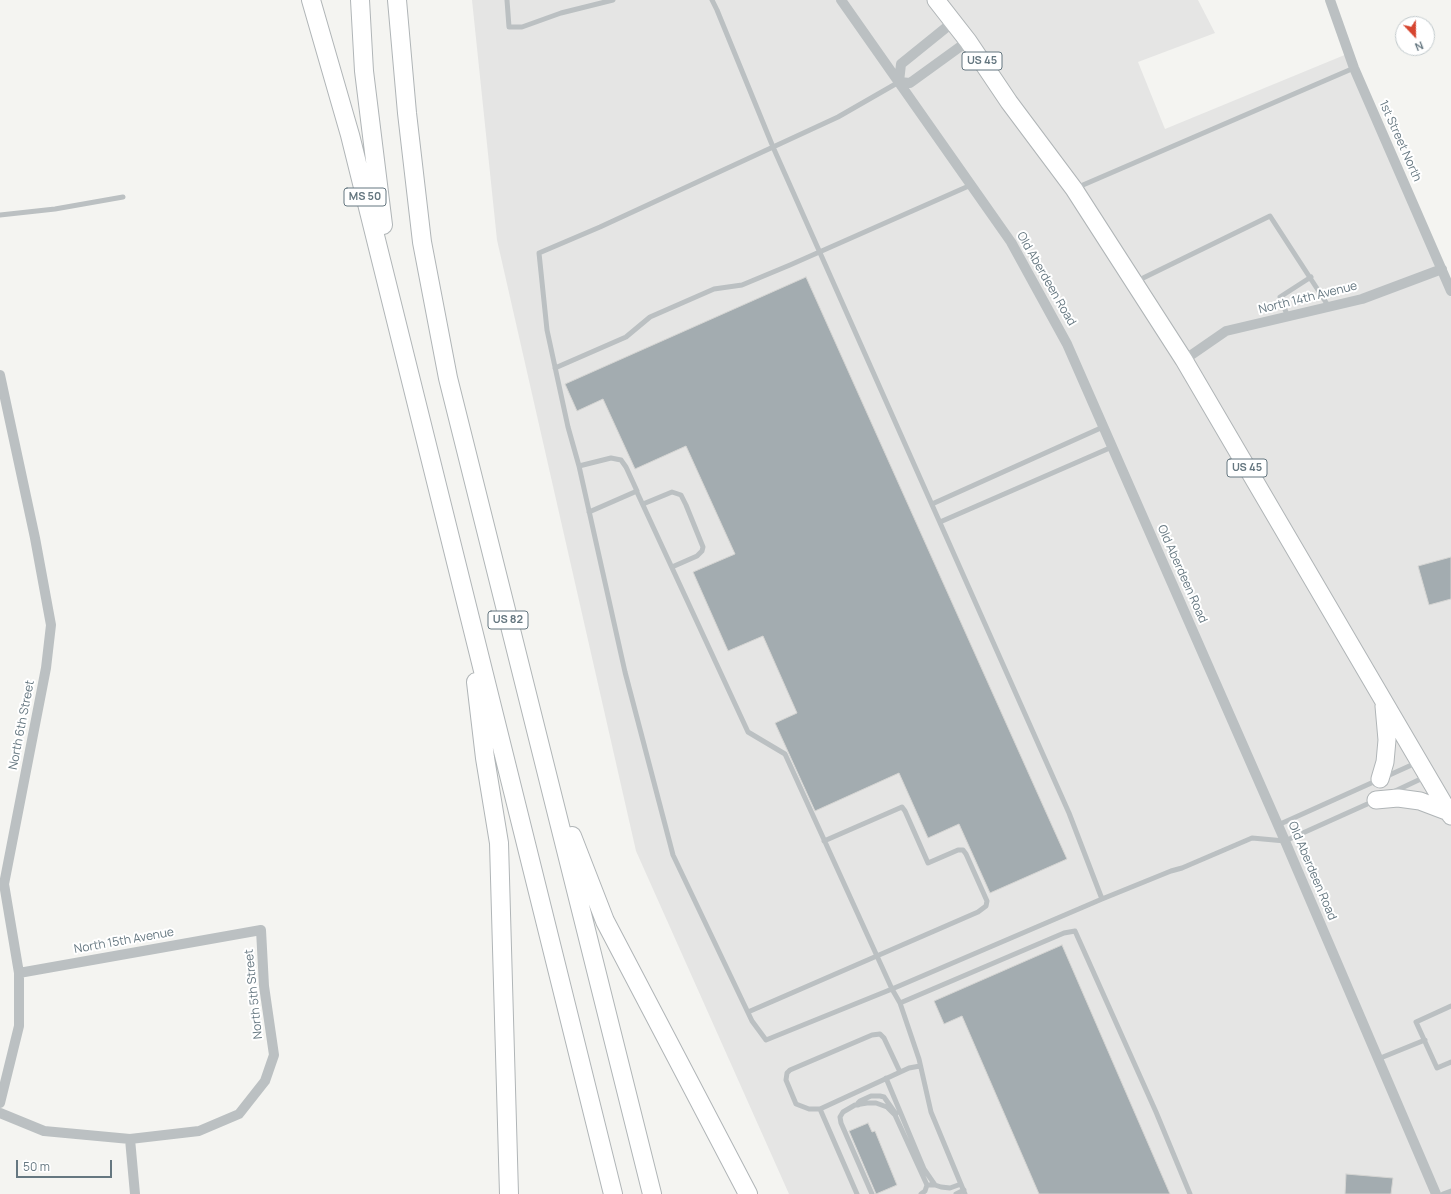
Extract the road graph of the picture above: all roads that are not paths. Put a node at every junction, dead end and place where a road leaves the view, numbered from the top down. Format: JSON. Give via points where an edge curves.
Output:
{"nodes":[{"id":1,"x":310,"y":0,"type":"edge"},
{"id":2,"x":360,"y":0,"type":"edge"},
{"id":3,"x":397,"y":0,"type":"edge"},
{"id":4,"x":406,"y":0,"type":"edge"},
{"id":5,"x":507,"y":0,"type":"edge"},
{"id":6,"x":613,"y":0,"type":"edge"},
{"id":7,"x":712,"y":0,"type":"edge"},
{"id":8,"x":841,"y":0,"type":"edge"},
{"id":9,"x":936,"y":0,"type":"edge"},
{"id":10,"x":1330,"y":0,"type":"edge"},
{"id":11,"x":953,"y":22,"type":"junction"},
{"id":12,"x":400,"y":38,"type":"junction"},
{"id":13,"x":968,"y":41,"type":"junction"},
{"id":14,"x":1354,"y":68,"type":"junction"},
{"id":15,"x":899,"y":82,"type":"junction"},
{"id":16,"x":773,"y":147,"type":"junction"},
{"id":17,"x":971,"y":185,"type":"junction"},
{"id":18,"x":1074,"y":189,"type":"junction"},
{"id":19,"x":123,"y":197,"type":"dead end"},
{"id":20,"x":0,"y":215,"type":"edge"},
{"id":21,"x":820,"y":252,"type":"junction"},
{"id":22,"x":1442,"y":269,"type":"junction"},
{"id":23,"x":1311,"y":277,"type":"junction"},
{"id":24,"x":1134,"y":282,"type":"junction"},
{"id":25,"x":1451,"y":291,"type":"edge"},
{"id":26,"x":1329,"y":307,"type":"junction"},
{"id":27,"x":1288,"y":317,"type":"junction"},
{"id":28,"x":1184,"y":360,"type":"junction"},
{"id":29,"x":555,"y":368,"type":"junction"},
{"id":30,"x":0,"y":375,"type":"edge"},
{"id":31,"x":415,"y":395,"type":"junction"},
{"id":32,"x":1103,"y":427,"type":"junction"},
{"id":33,"x":1112,"y":447,"type":"junction"},
{"id":34,"x":578,"y":466,"type":"junction"},
{"id":35,"x":636,"y":490,"type":"junction"},
{"id":36,"x":643,"y":504,"type":"junction"},
{"id":37,"x":932,"y":504,"type":"junction"},
{"id":38,"x":589,"y":512,"type":"junction"},
{"id":39,"x":940,"y":522,"type":"junction"},
{"id":40,"x":672,"y":567,"type":"junction"},
{"id":41,"x":465,"y":600,"type":"junction"},
{"id":42,"x":1384,"y":702,"type":"junction"},
{"id":43,"x":543,"y":762,"type":"junction"},
{"id":44,"x":1423,"y":769,"type":"junction"},
{"id":45,"x":1380,"y":779,"type":"junction"},
{"id":46,"x":1376,"y":800,"type":"junction"},
{"id":47,"x":1450,"y":814,"type":"edge"},
{"id":48,"x":1278,"y":825,"type":"junction"},
{"id":49,"x":824,"y":841,"type":"junction"},
{"id":50,"x":1285,"y":841,"type":"junction"},
{"id":51,"x":1102,"y":900,"type":"junction"},
{"id":52,"x":234,"y":934,"type":"joint"},
{"id":53,"x":877,"y":956,"type":"junction"},
{"id":54,"x":18,"y":973,"type":"junction"},
{"id":55,"x":892,"y":989,"type":"junction"},
{"id":56,"x":900,"y":1003,"type":"junction"},
{"id":57,"x":1451,"y":1006,"type":"edge"},
{"id":58,"x":748,"y":1012,"type":"junction"},
{"id":59,"x":1425,"y":1040,"type":"junction"},
{"id":60,"x":1378,"y":1059,"type":"junction"},
{"id":61,"x":1451,"y":1062,"type":"edge"},
{"id":62,"x":920,"y":1066,"type":"junction"},
{"id":63,"x":900,"y":1072,"type":"junction"},
{"id":64,"x":886,"y":1078,"type":"junction"},
{"id":65,"x":0,"y":1103,"type":"edge"},
{"id":66,"x":858,"y":1105,"type":"junction"},
{"id":67,"x":820,"y":1108,"type":"junction"},
{"id":68,"x":0,"y":1114,"type":"edge"},
{"id":69,"x":895,"y":1115,"type":"junction"},
{"id":70,"x":130,"y":1140,"type":"junction"},
{"id":71,"x":961,"y":1184,"type":"junction"},
{"id":72,"x":935,"y":1185,"type":"junction"},
{"id":73,"x":926,"y":1186,"type":"junction"},
{"id":74,"x":1451,"y":1191,"type":"edge"},
{"id":75,"x":964,"y":1192,"type":"edge"},
{"id":76,"x":135,"y":1194,"type":"edge"},
{"id":77,"x":509,"y":1194,"type":"edge"},
{"id":78,"x":613,"y":1194,"type":"edge"},
{"id":79,"x":652,"y":1194,"type":"edge"},
{"id":80,"x":748,"y":1194,"type":"edge"},
{"id":81,"x":858,"y":1194,"type":"edge"},
{"id":82,"x":872,"y":1194,"type":"edge"},
{"id":83,"x":921,"y":1194,"type":"edge"},
{"id":84,"x":956,"y":1194,"type":"edge"},
{"id":85,"x":1190,"y":1194,"type":"edge"},
{"id":86,"x":1436,"y":1194,"type":"edge"},
{"id":87,"x":1443,"y":1194,"type":"edge"}],
"edges":[{"from":1,"to":31,"type":"highway","number":"MS 50","via":[[350,135]]},
{"from":2,"to":31,"type":"highway","number":"US 82","via":[[364,71],[381,216]]},
{"from":3,"to":12,"type":"highway","number":"US 82"},
{"from":4,"to":12,"type":"highway"},
{"from":5,"to":6,"type":"lane","via":[[509,27],[522,27],[561,13]]},
{"from":7,"to":16,"type":"lane"},
{"from":8,"to":15,"type":"street","name":"Old Aberdeen Road"},
{"from":9,"to":11,"type":"highway","number":"US 45"},
{"from":10,"to":14,"type":"street","name":"1st Street North"},
{"from":11,"to":13,"type":"highway","number":"US 45"},
{"from":11,"to":15,"type":"street","via":[[901,64]]},
{"from":12,"to":43,"type":"highway","number":"US 82","via":[[422,242],[448,378]]},
{"from":13,"to":15,"type":"street","via":[[910,83]]},
{"from":13,"to":18,"type":"highway","number":"US 45","via":[[1009,102]]},
{"from":14,"to":18,"type":"lane"},
{"from":14,"to":22,"type":"street","name":"1st Street North"},
{"from":15,"to":16,"type":"lane","via":[[838,117]]},
{"from":15,"to":17,"type":"street","name":"Old Aberdeen Road"},
{"from":16,"to":21,"type":"lane"},
{"from":16,"to":29,"type":"lane","via":[[539,253],[547,330]]},
{"from":17,"to":21,"type":"lane"},
{"from":17,"to":32,"type":"street","name":"Old Aberdeen Road","via":[[1011,242],[1064,337]]},
{"from":18,"to":24,"type":"highway","number":"US 45"},
{"from":19,"to":20,"type":"lane","via":[[55,209]]},
{"from":21,"to":29,"type":"lane","via":[[742,284],[714,289],[650,317],[626,337]]},
{"from":21,"to":37,"type":"lane"},
{"from":22,"to":25,"type":"street","name":"1st Street North"},
{"from":22,"to":26,"type":"street","name":"North 14th Avenue","via":[[1362,299]]},
{"from":23,"to":24,"type":"lane","via":[[1270,216]]},
{"from":23,"to":26,"type":"lane"},
{"from":23,"to":27,"type":"lane","via":[[1280,297]]},
{"from":24,"to":28,"type":"highway","number":"US 45"},
{"from":26,"to":27,"type":"street","name":"North 14th Avenue"},
{"from":27,"to":28,"type":"street","name":"North 14th Avenue","via":[[1226,331]]},
{"from":28,"to":42,"type":"highway","number":"US 45"},
{"from":29,"to":34,"type":"lane"},
{"from":30,"to":54,"type":"street","name":"North 6th Street","via":[[51,625],[46,668],[4,884]]},
{"from":31,"to":41,"type":"highway","number":"US 82"},
{"from":32,"to":33,"type":"street","name":"Old Aberdeen Road"},
{"from":32,"to":37,"type":"lane"},
{"from":33,"to":39,"type":"lane"},
{"from":33,"to":48,"type":"street","name":"Old Aberdeen Road"},
{"from":34,"to":35,"type":"lane","via":[[611,458],[621,460]]},
{"from":34,"to":38,"type":"lane"},
{"from":35,"to":36,"type":"lane"},
{"from":35,"to":38,"type":"lane"},
{"from":36,"to":40,"type":"lane"},
{"from":36,"to":40,"type":"lane","via":[[672,492],[681,495],[686,505],[703,547],[696,556]]},
{"from":37,"to":39,"type":"lane"},
{"from":38,"to":58,"type":"lane","via":[[625,672],[673,855]]},
{"from":39,"to":51,"type":"lane","via":[[1069,813]]},
{"from":40,"to":49,"type":"lane","via":[[748,732],[785,754]]},
{"from":41,"to":77,"type":"highway","via":[[485,758],[499,843]]},
{"from":41,"to":78,"type":"highway","number":"US 82"},
{"from":42,"to":44,"type":"highway","number":"US 45"},
{"from":42,"to":45,"type":"highway","via":[[1387,740]]},
{"from":43,"to":79,"type":"highway","number":"US 82"},
{"from":43,"to":80,"type":"highway","via":[[605,921]]},
{"from":44,"to":45,"type":"lane"},
{"from":44,"to":46,"type":"lane"},
{"from":44,"to":47,"type":"highway","number":"US 45"},
{"from":45,"to":48,"type":"lane"},
{"from":46,"to":47,"type":"highway","via":[[1398,798],[1420,801]]},
{"from":46,"to":50,"type":"lane"},
{"from":48,"to":50,"type":"street","name":"Old Aberdeen Road"},
{"from":49,"to":53,"type":"lane"},
{"from":49,"to":53,"type":"lane","via":[[902,807],[928,863],[958,850],[963,850],[966,854],[987,901],[986,906],[978,912]]},
{"from":50,"to":51,"type":"lane","via":[[1252,838]]},
{"from":50,"to":60,"type":"street","name":"Old Aberdeen Road"},
{"from":51,"to":55,"type":"lane"},
{"from":52,"to":54,"type":"street","name":"North 15th Avenue"},
{"from":52,"to":70,"type":"street","name":"North 5th Street","via":[[261,930],[264,986],[274,1055],[266,1081],[239,1114],[199,1131]]},
{"from":53,"to":55,"type":"lane"},
{"from":53,"to":58,"type":"lane"},
{"from":54,"to":65,"type":"street","name":"North 6th Street","via":[[19,1026]]},
{"from":55,"to":56,"type":"lane"},
{"from":55,"to":58,"type":"lane","via":[[766,1040]]},
{"from":56,"to":62,"type":"lane"},
{"from":56,"to":85,"type":"lane","via":[[1074,931]]},
{"from":57,"to":59,"type":"lane","via":[[1416,1022]]},
{"from":59,"to":60,"type":"lane"},
{"from":59,"to":61,"type":"lane","via":[[1437,1068]]},
{"from":60,"to":86,"type":"street","name":"Old Aberdeen Road"},
{"from":62,"to":63,"type":"lane"},
{"from":62,"to":71,"type":"lane","via":[[931,1112]]},
{"from":63,"to":64,"type":"lane"},
{"from":63,"to":67,"type":"lane","via":[[880,1034],[872,1035],[790,1070],[786,1080],[796,1104],[809,1109]]},
{"from":64,"to":67,"type":"lane"},
{"from":64,"to":72,"type":"lane","via":[[924,1169]]},
{"from":66,"to":69,"type":"lane","via":[[876,1103]]},
{"from":66,"to":69,"type":"lane","via":[[860,1101],[871,1096],[880,1096],[889,1102]]},
{"from":66,"to":82,"type":"lane","via":[[843,1112],[840,1117]]},
{"from":67,"to":81,"type":"lane"},
{"from":68,"to":70,"type":"street","via":[[44,1131]]},
{"from":69,"to":73,"type":"lane"},
{"from":70,"to":76,"type":"street"},
{"from":71,"to":72,"type":"lane","via":[[950,1188]]},
{"from":71,"to":75,"type":"lane"},
{"from":72,"to":73,"type":"lane"},
{"from":73,"to":83,"type":"lane"},
{"from":74,"to":87,"type":"lane"},
{"from":75,"to":84,"type":"lane"}]}
